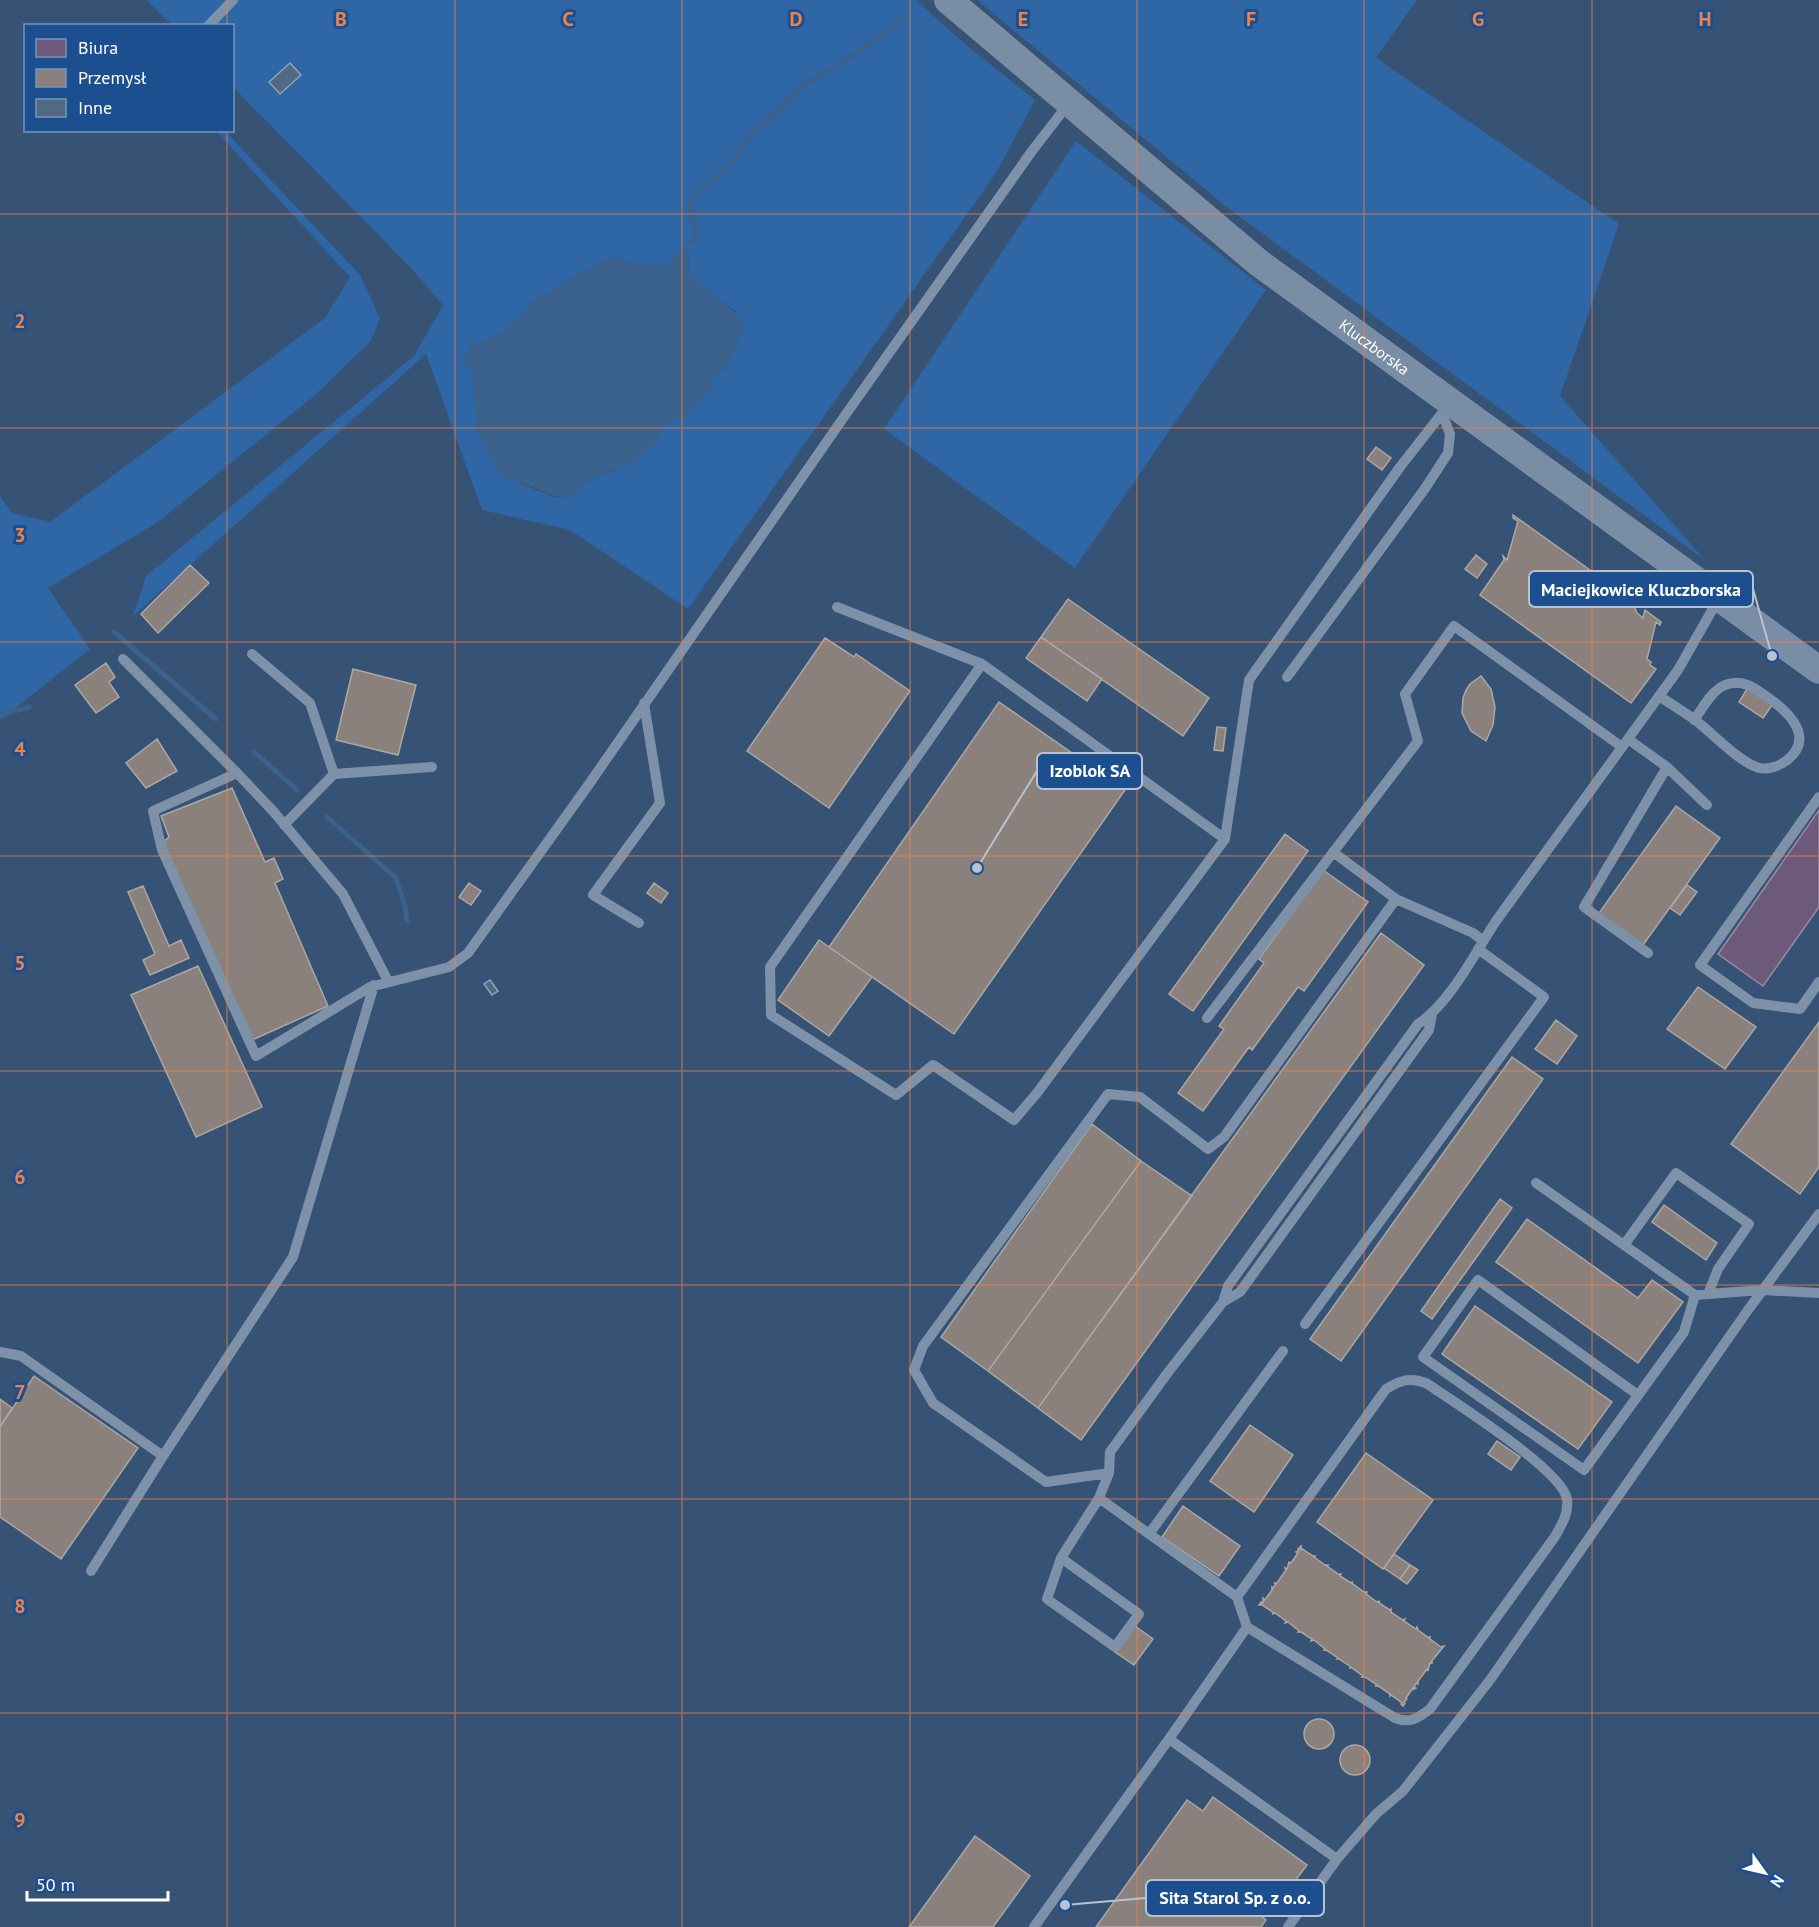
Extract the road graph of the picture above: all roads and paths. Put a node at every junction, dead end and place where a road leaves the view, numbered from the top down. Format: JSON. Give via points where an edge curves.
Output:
{"nodes":[{"id":1,"x":233,"y":0,"type":"edge"},
{"id":2,"x":948,"y":0,"type":"edge"},
{"id":3,"x":210,"y":24,"type":"edge"},
{"id":4,"x":1070,"y":103,"type":"junction"},
{"id":5,"x":1446,"y":408,"type":"junction"},
{"id":6,"x":1719,"y":598,"type":"junction"},
{"id":7,"x":837,"y":606,"type":"dead end"},
{"id":8,"x":252,"y":654,"type":"dead end"},
{"id":9,"x":123,"y":658,"type":"dead end"},
{"id":10,"x":982,"y":664,"type":"junction"},
{"id":11,"x":1819,"y":670,"type":"edge"},
{"id":12,"x":1287,"y":677,"type":"dead end"},
{"id":13,"x":1659,"y":696,"type":"junction"},
{"id":14,"x":644,"y":703,"type":"junction"},
{"id":15,"x":1694,"y":720,"type":"junction"},
{"id":16,"x":1625,"y":743,"type":"junction"},
{"id":17,"x":432,"y":767,"type":"dead end"},
{"id":18,"x":1667,"y":767,"type":"junction"},
{"id":19,"x":237,"y":773,"type":"junction"},
{"id":20,"x":334,"y":774,"type":"junction"},
{"id":21,"x":1819,"y":797,"type":"edge"},
{"id":22,"x":1707,"y":805,"type":"dead end"},
{"id":23,"x":284,"y":825,"type":"junction"},
{"id":24,"x":1225,"y":839,"type":"junction"},
{"id":25,"x":1334,"y":852,"type":"junction"},
{"id":26,"x":1396,"y":899,"type":"junction"},
{"id":27,"x":639,"y":923,"type":"dead end"},
{"id":28,"x":1480,"y":945,"type":"junction"},
{"id":29,"x":1648,"y":953,"type":"dead end"},
{"id":30,"x":388,"y":981,"type":"junction"},
{"id":31,"x":1819,"y":982,"type":"edge"},
{"id":32,"x":374,"y":985,"type":"junction"},
{"id":33,"x":1208,"y":1018,"type":"dead end"},
{"id":34,"x":1536,"y":1183,"type":"dead end"},
{"id":35,"x":1819,"y":1214,"type":"edge"},
{"id":36,"x":1624,"y":1245,"type":"junction"},
{"id":37,"x":1762,"y":1290,"type":"junction"},
{"id":38,"x":1819,"y":1293,"type":"edge"},
{"id":39,"x":1708,"y":1294,"type":"junction"},
{"id":40,"x":1695,"y":1295,"type":"junction"},
{"id":41,"x":1305,"y":1324,"type":"dead end"},
{"id":42,"x":0,"y":1352,"type":"edge"},
{"id":43,"x":1283,"y":1352,"type":"dead end"},
{"id":44,"x":1638,"y":1395,"type":"junction"},
{"id":45,"x":163,"y":1456,"type":"junction"},
{"id":46,"x":1109,"y":1473,"type":"junction"},
{"id":47,"x":1099,"y":1498,"type":"junction"},
{"id":48,"x":1149,"y":1534,"type":"junction"},
{"id":49,"x":1061,"y":1558,"type":"junction"},
{"id":50,"x":91,"y":1571,"type":"dead end"},
{"id":51,"x":1237,"y":1598,"type":"junction"},
{"id":52,"x":1247,"y":1627,"type":"junction"},
{"id":53,"x":1168,"y":1739,"type":"junction"},
{"id":54,"x":1337,"y":1859,"type":"junction"},
{"id":55,"x":1034,"y":1927,"type":"edge"},
{"id":56,"x":1288,"y":1927,"type":"edge"}],
"edges":[{"from":1,"to":3,"type":"lane"},
{"from":2,"to":4,"type":"street","name":"Kluczborska"},
{"from":4,"to":5,"type":"street","name":"Kluczborska","via":[[1259,263]]},
{"from":4,"to":14,"type":"lane","via":[[1032,151]]},
{"from":5,"to":6,"type":"street","name":"Kluczborska"},
{"from":5,"to":12,"type":"lane","via":[[1448,453]]},
{"from":5,"to":24,"type":"lane","via":[[1249,680]]},
{"from":6,"to":11,"type":"street","name":"Kluczborska"},
{"from":6,"to":13,"type":"lane"},
{"from":7,"to":10,"type":"lane"},
{"from":8,"to":20,"type":"lane","via":[[310,703]]},
{"from":9,"to":19,"type":"lane"},
{"from":10,"to":24,"type":"lane"},
{"from":10,"to":24,"type":"lane","via":[[771,967],[771,1015],[896,1095],[933,1065],[1014,1120]]},
{"from":13,"to":15,"type":"lane"},
{"from":13,"to":16,"type":"lane"},
{"from":14,"to":27,"type":"lane","via":[[660,803],[593,895]]},
{"from":14,"to":30,"type":"lane","via":[[468,953],[449,967]]},
{"from":15,"to":15,"type":"lane","via":[[1749,764],[1761,769],[1785,763],[1798,745],[1797,724],[1790,715],[1749,685],[1738,682],[1713,694]]},
{"from":16,"to":18,"type":"lane"},
{"from":16,"to":25,"type":"lane","via":[[1454,626],[1405,694],[1418,741]]},
{"from":16,"to":28,"type":"lane"},
{"from":17,"to":20,"type":"lane"},
{"from":18,"to":22,"type":"lane"},
{"from":18,"to":29,"type":"lane","via":[[1584,907]]},
{"from":19,"to":23,"type":"lane"},
{"from":19,"to":32,"type":"lane","via":[[153,811],[162,850],[256,1056]]},
{"from":20,"to":23,"type":"lane"},
{"from":21,"to":31,"type":"lane","via":[[1700,965],[1753,1004],[1800,1009]]},
{"from":23,"to":30,"type":"lane","via":[[343,894]]},
{"from":25,"to":26,"type":"lane"},
{"from":25,"to":33,"type":"lane"},
{"from":26,"to":28,"type":"lane","via":[[1473,933]]},
{"from":26,"to":46,"type":"lane","via":[[1224,1137],[1208,1149],[1140,1097],[1108,1094],[923,1346],[914,1370],[933,1403],[1046,1482]]},
{"from":28,"to":41,"type":"lane","via":[[1544,997]]},
{"from":28,"to":46,"type":"lane","via":[[1432,1014],[1418,1024],[1228,1286],[1223,1302],[1110,1452]]},
{"from":30,"to":32,"type":"lane"},
{"from":32,"to":45,"type":"lane","via":[[293,1257]]},
{"from":34,"to":36,"type":"lane"},
{"from":35,"to":37,"type":"lane"},
{"from":36,"to":39,"type":"lane","via":[[1677,1173],[1749,1224],[1718,1269]]},
{"from":36,"to":40,"type":"lane"},
{"from":37,"to":38,"type":"lane"},
{"from":37,"to":39,"type":"lane"},
{"from":37,"to":54,"type":"lane","via":[[1490,1680],[1403,1791],[1376,1814]]},
{"from":39,"to":40,"type":"lane"},
{"from":40,"to":44,"type":"lane","via":[[1684,1332]]},
{"from":42,"to":45,"type":"lane","via":[[21,1356]]},
{"from":43,"to":48,"type":"lane"},
{"from":44,"to":44,"type":"lane","via":[[1584,1470],[1424,1357],[1478,1280]]},
{"from":45,"to":50,"type":"lane"},
{"from":46,"to":47,"type":"lane"},
{"from":47,"to":48,"type":"lane"},
{"from":47,"to":49,"type":"lane"},
{"from":48,"to":51,"type":"lane"},
{"from":49,"to":49,"type":"lane","via":[[1047,1599],[1115,1647],[1139,1614]]},
{"from":51,"to":52,"type":"lane"},
{"from":51,"to":52,"type":"lane","via":[[1386,1389],[1400,1380],[1414,1378],[1426,1383],[1527,1453],[1567,1498],[1565,1518],[1554,1538],[1430,1709],[1415,1720],[1404,1722],[1395,1718]]},
{"from":52,"to":53,"type":"lane"},
{"from":53,"to":54,"type":"lane"},
{"from":53,"to":55,"type":"lane"},
{"from":54,"to":56,"type":"lane"}]}
